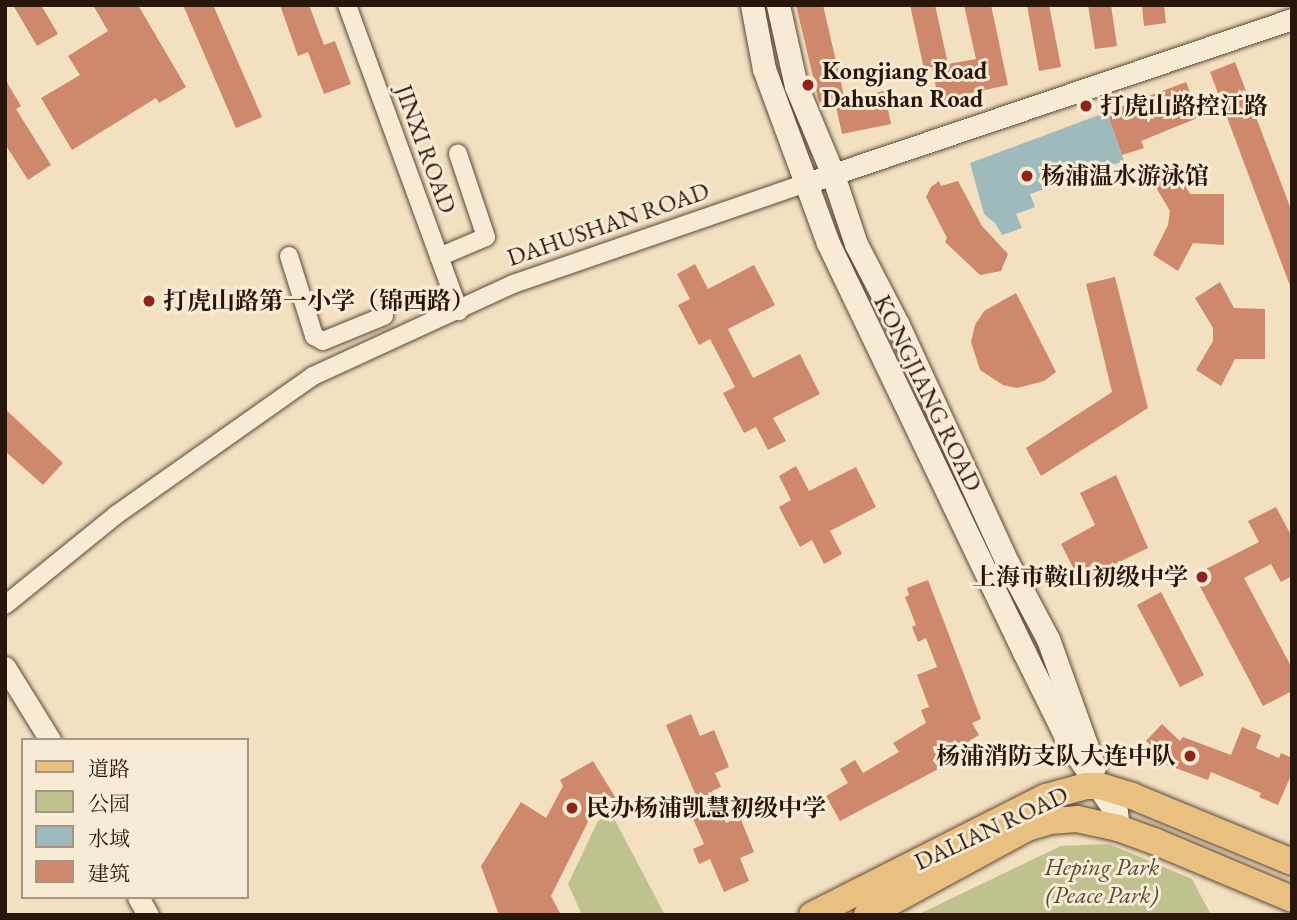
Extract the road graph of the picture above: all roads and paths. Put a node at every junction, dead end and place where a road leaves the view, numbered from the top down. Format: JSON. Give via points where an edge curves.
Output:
{"nodes":[{"id":1,"x":347,"y":5,"type":"edge"},
{"id":2,"x":751,"y":5,"type":"edge"},
{"id":3,"x":778,"y":5,"type":"edge"},
{"id":4,"x":1292,"y":19,"type":"edge"},
{"id":5,"x":458,"y":155,"type":"dead end"},
{"id":6,"x":832,"y":172,"type":"junction"},
{"id":7,"x":804,"y":184,"type":"junction"},
{"id":8,"x":289,"y":256,"type":"dead end"},
{"id":9,"x":439,"y":257,"type":"junction"},
{"id":10,"x":459,"y":310,"type":"junction"},
{"id":11,"x":384,"y":316,"type":"dead end"},
{"id":12,"x":5,"y":606,"type":"edge"},
{"id":13,"x":5,"y":667,"type":"edge"},
{"id":14,"x":49,"y":738,"type":"edge"},
{"id":15,"x":1100,"y":786,"type":"junction"},
{"id":16,"x":1118,"y":828,"type":"junction"},
{"id":17,"x":1292,"y":862,"type":"edge"},
{"id":18,"x":139,"y":899,"type":"edge"},
{"id":19,"x":1292,"y":899,"type":"edge"},
{"id":20,"x":148,"y":915,"type":"edge"},
{"id":21,"x":812,"y":915,"type":"edge"},
{"id":22,"x":867,"y":915,"type":"edge"}],
"edges":[{"from":1,"to":9,"type":"street","name":"JINXI ROAD"},
{"from":2,"to":7,"type":"main road","name":"KONGJIANG ROAD","via":[[764,69]]},
{"from":3,"to":6,"type":"main road","name":"KONGJIANG ROAD","via":[[796,86]]},
{"from":4,"to":6,"type":"street","name":"DAHUSHAN ROAD"},
{"from":5,"to":9,"type":"street","via":[[486,237]]},
{"from":6,"to":7,"type":"street","name":"DAHUSHAN ROAD"},
{"from":6,"to":15,"type":"main road","name":"KONGJIANG ROAD","via":[[856,244],[1048,639]]},
{"from":7,"to":10,"type":"street","name":"DAHUSHAN ROAD","via":[[513,284]]},
{"from":7,"to":15,"type":"main road","name":"KONGJIANG ROAD","via":[[987,578],[1070,745]]},
{"from":8,"to":11,"type":"street","via":[[314,335],[323,341]]},
{"from":9,"to":10,"type":"street","name":"JINXI ROAD"},
{"from":10,"to":12,"type":"street","name":"DAHUSHAN ROAD","via":[[313,376],[116,515]]},
{"from":13,"to":14,"type":"street"},
{"from":15,"to":16,"type":"main road","name":"KONGJIANG ROAD","via":[[1116,812]]},
{"from":15,"to":17,"type":"main road","name":"DALIAN ROAD"},
{"from":15,"to":21,"type":"main road","name":"DALIAN ROAD","via":[[1069,788],[1046,797]]},
{"from":16,"to":19,"type":"main road","name":"DALIAN ROAD"},
{"from":16,"to":22,"type":"main road","name":"DALIAN ROAD","via":[[1077,819],[1027,828]]},
{"from":18,"to":20,"type":"street"}]}
